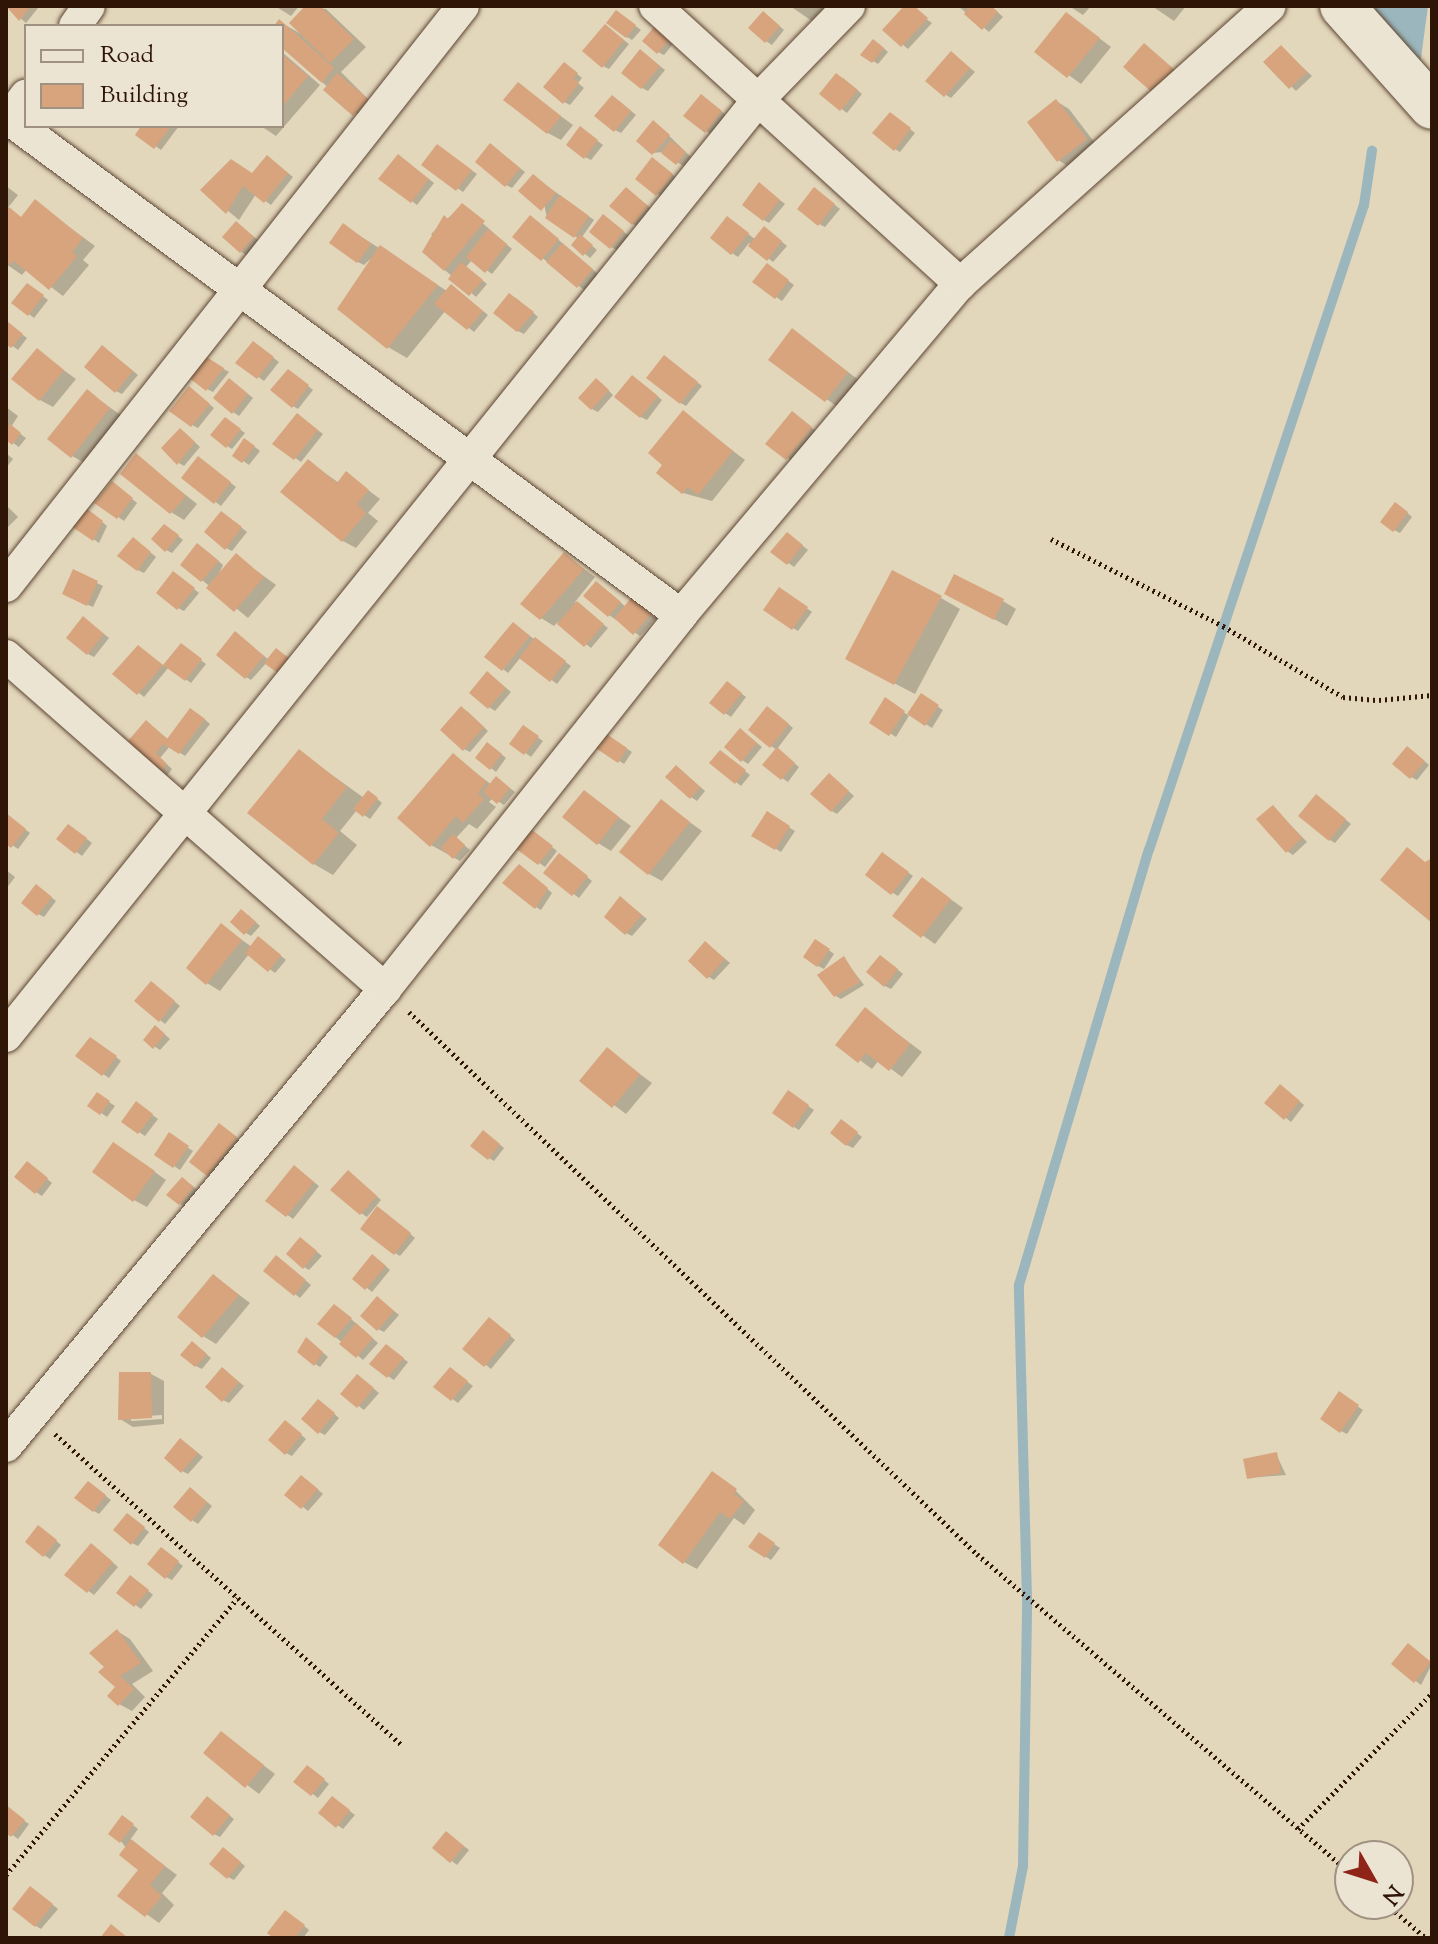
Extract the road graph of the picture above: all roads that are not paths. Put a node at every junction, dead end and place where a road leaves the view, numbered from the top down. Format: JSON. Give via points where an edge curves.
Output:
{"nodes":[{"id":1,"x":89,"y":6,"type":"edge"},
{"id":2,"x":463,"y":6,"type":"edge"},
{"id":3,"x":655,"y":6,"type":"edge"},
{"id":4,"x":849,"y":6,"type":"edge"},
{"id":5,"x":1270,"y":6,"type":"edge"},
{"id":6,"x":1342,"y":6,"type":"edge"},
{"id":7,"x":76,"y":24,"type":"edge"},
{"id":8,"x":758,"y":100,"type":"junction"},
{"id":9,"x":1432,"y":107,"type":"edge"},
{"id":10,"x":30,"y":128,"type":"edge"},
{"id":11,"x":960,"y":284,"type":"junction"},
{"id":12,"x":241,"y":294,"type":"junction"},
{"id":13,"x":468,"y":456,"type":"junction"},
{"id":14,"x":6,"y":586,"type":"edge"},
{"id":15,"x":681,"y":615,"type":"junction"},
{"id":16,"x":6,"y":656,"type":"edge"},
{"id":17,"x":185,"y":817,"type":"junction"},
{"id":18,"x":385,"y":989,"type":"junction"},
{"id":19,"x":6,"y":1036,"type":"edge"},
{"id":20,"x":6,"y":1446,"type":"edge"}],
"edges":[{"from":1,"to":7,"type":"street"},
{"from":2,"to":12,"type":"street"},
{"from":3,"to":8,"type":"street"},
{"from":4,"to":8,"type":"street"},
{"from":5,"to":11,"type":"street"},
{"from":6,"to":9,"type":"street"},
{"from":8,"to":11,"type":"street"},
{"from":8,"to":13,"type":"street"},
{"from":10,"to":12,"type":"street"},
{"from":11,"to":15,"type":"street"},
{"from":12,"to":13,"type":"street"},
{"from":12,"to":14,"type":"street"},
{"from":13,"to":15,"type":"street"},
{"from":13,"to":17,"type":"street"},
{"from":15,"to":18,"type":"street"},
{"from":16,"to":17,"type":"street"},
{"from":17,"to":18,"type":"street"},
{"from":17,"to":19,"type":"street"},
{"from":18,"to":20,"type":"street"}]}
